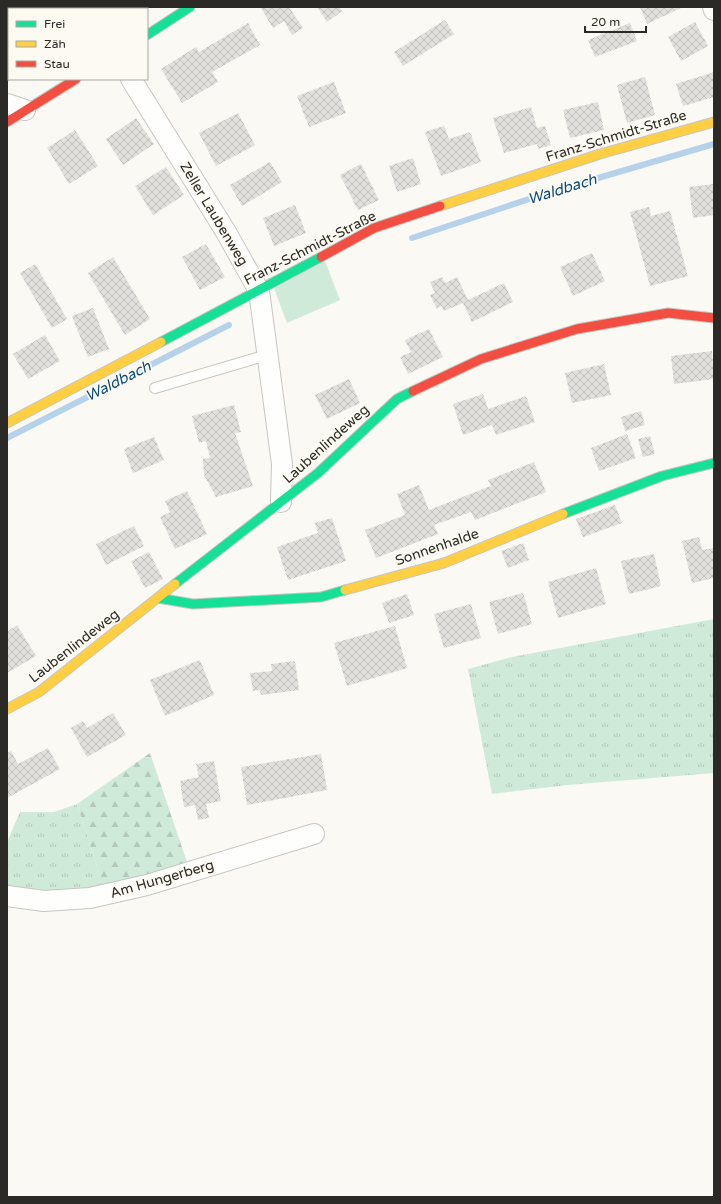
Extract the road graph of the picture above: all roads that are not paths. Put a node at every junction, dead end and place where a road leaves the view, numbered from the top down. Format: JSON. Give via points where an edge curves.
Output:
{"nodes":[{"id":1,"x":190,"y":7,"type":"edge"},
{"id":2,"x":713,"y":7,"type":"edge"},
{"id":3,"x":714,"y":10,"type":"edge"},
{"id":4,"x":148,"y":33,"type":"edge"},
{"id":5,"x":74,"y":80,"type":"edge"},
{"id":6,"x":132,"y":80,"type":"edge"},
{"id":7,"x":16,"y":107,"type":"edge"},
{"id":8,"x":7,"y":122,"type":"edge"},
{"id":9,"x":714,"y":122,"type":"edge"},
{"id":10,"x":259,"y":291,"type":"junction"},
{"id":11,"x":714,"y":318,"type":"edge"},
{"id":12,"x":267,"y":355,"type":"junction"},
{"id":13,"x":155,"y":388,"type":"dead end"},
{"id":14,"x":7,"y":424,"type":"edge"},
{"id":15,"x":714,"y":463,"type":"edge"},
{"id":16,"x":281,"y":502,"type":"junction"},
{"id":17,"x":158,"y":598,"type":"junction"},
{"id":18,"x":7,"y":709,"type":"edge"},
{"id":19,"x":314,"y":834,"type":"dead end"},
{"id":20,"x":7,"y":896,"type":"edge"}],
"edges":[{"from":1,"to":4,"type":"street"},
{"from":2,"to":3,"type":"street"},
{"from":5,"to":7,"type":"street"},
{"from":6,"to":10,"type":"street","name":"Zeller Laubenweg","via":[[226,232]]},
{"from":7,"to":8,"type":"street"},
{"from":9,"to":10,"type":"street","name":"Franz-Schmidt-Straße","via":[[600,154],[374,228]]},
{"from":10,"to":12,"type":"street","name":"Zeller Laubenweg"},
{"from":10,"to":14,"type":"street","name":"Franz-Schmidt-Straße"},
{"from":11,"to":16,"type":"street","name":"Laubenlindeweg","via":[[668,313],[577,329],[480,359],[397,399],[318,473]]},
{"from":12,"to":13,"type":"lane"},
{"from":12,"to":16,"type":"street","name":"Zeller Laubenweg","via":[[282,464]]},
{"from":15,"to":17,"type":"street","name":"Sonnenhalde","via":[[662,476],[444,563],[321,597],[194,604]]},
{"from":16,"to":17,"type":"street","name":"Laubenlindeweg"},
{"from":17,"to":18,"type":"street","name":"Laubenlindeweg","via":[[39,692]]},
{"from":19,"to":20,"type":"street","name":"Am Hungerberg","via":[[147,885],[90,898],[44,901]]}]}
